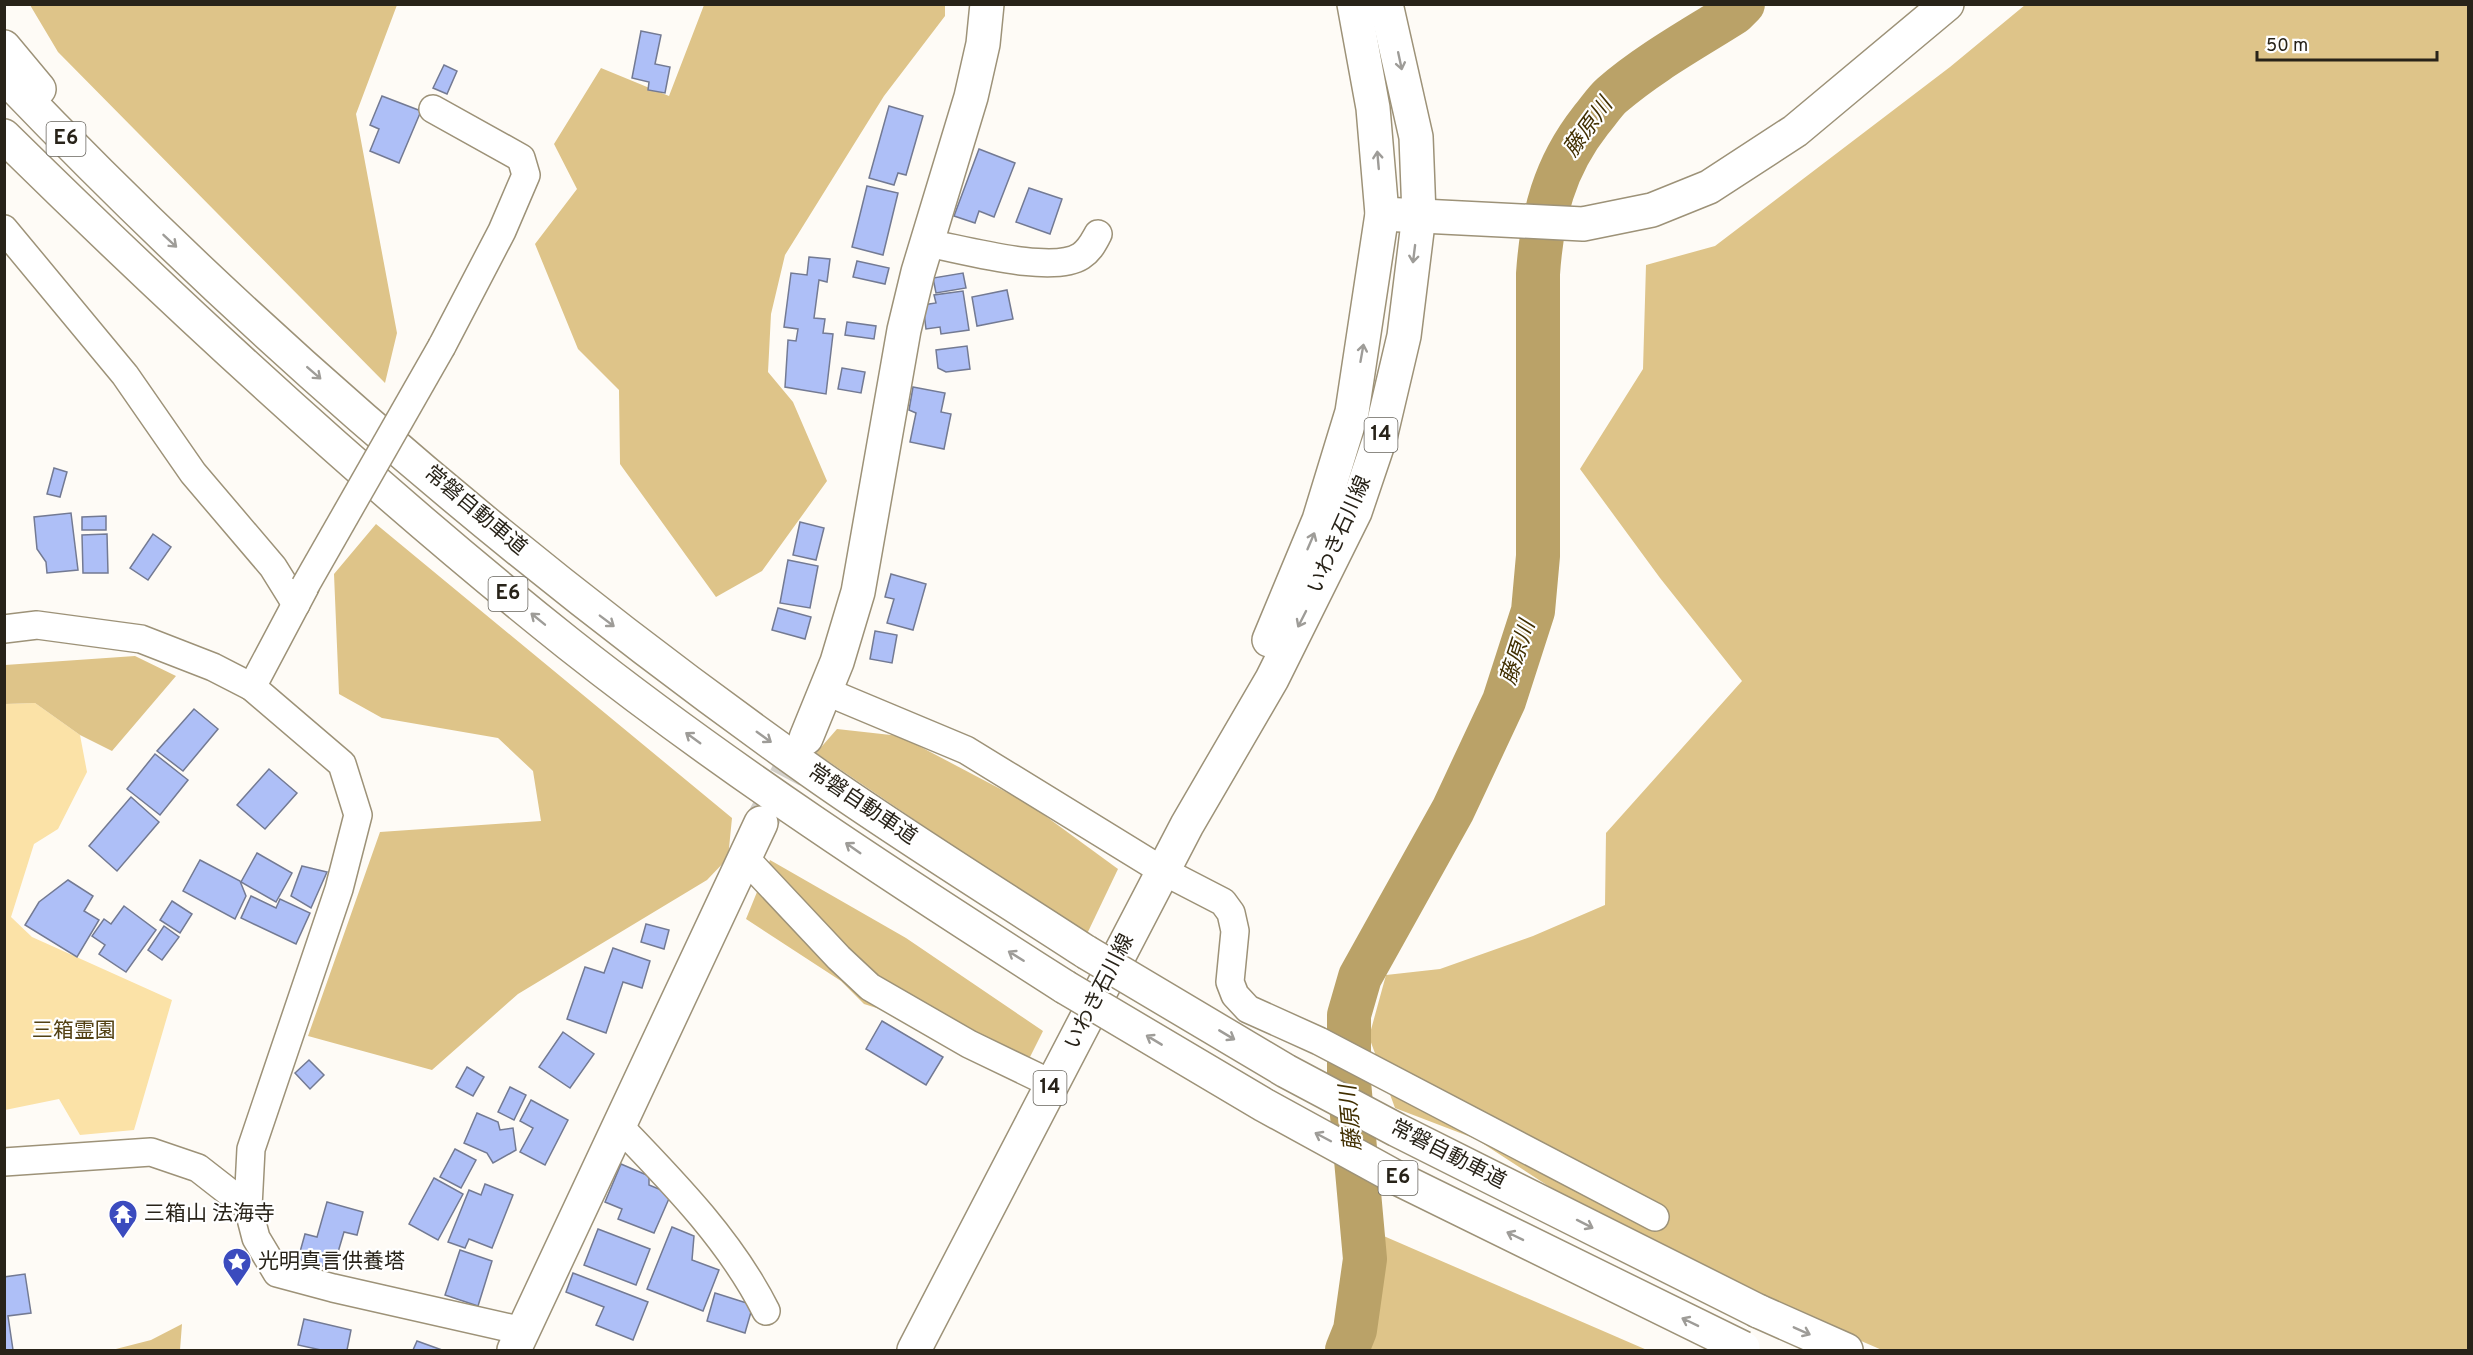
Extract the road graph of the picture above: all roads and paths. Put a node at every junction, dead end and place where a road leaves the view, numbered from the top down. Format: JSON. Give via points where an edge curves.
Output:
{"nodes":[{"id":1,"x":987,"y":4,"type":"edge"},
{"id":2,"x":1354,"y":4,"type":"edge"},
{"id":3,"x":1386,"y":4,"type":"edge"},
{"id":4,"x":1947,"y":4,"type":"edge"},
{"id":5,"x":4,"y":47,"type":"edge"},
{"id":6,"x":4,"y":76,"type":"edge"},
{"id":7,"x":433,"y":109,"type":"dead end"},
{"id":8,"x":4,"y":136,"type":"edge"},
{"id":9,"x":127,"y":201,"type":"junction"},
{"id":10,"x":1382,"y":214,"type":"junction"},
{"id":11,"x":1419,"y":215,"type":"junction"},
{"id":12,"x":4,"y":229,"type":"edge"},
{"id":13,"x":1098,"y":234,"type":"dead end"},
{"id":14,"x":927,"y":243,"type":"junction"},
{"id":15,"x":301,"y":595,"type":"junction"},
{"id":16,"x":4,"y":629,"type":"edge"},
{"id":17,"x":252,"y":687,"type":"junction"},
{"id":18,"x":825,"y":691,"type":"junction"},
{"id":19,"x":806,"y":738,"type":"tunnel mouth"},
{"id":20,"x":761,"y":823,"type":"tunnel mouth"},
{"id":21,"x":1187,"y":825,"type":"junction"},
{"id":22,"x":745,"y":858,"type":"junction"},
{"id":23,"x":1163,"y":871,"type":"junction"},
{"id":24,"x":1052,"y":1084,"type":"junction"},
{"id":25,"x":619,"y":1126,"type":"junction"},
{"id":26,"x":4,"y":1162,"type":"edge"},
{"id":27,"x":248,"y":1207,"type":"junction"},
{"id":28,"x":1655,"y":1217,"type":"dead end"},
{"id":29,"x":766,"y":1311,"type":"dead end"},
{"id":30,"x":519,"y":1341,"type":"edge"},
{"id":31,"x":1745,"y":1349,"type":"edge"},
{"id":32,"x":914,"y":1350,"type":"edge"},
{"id":33,"x":1846,"y":1350,"type":"edge"}],
"edges":[{"from":1,"to":14,"type":"main road","via":[[971,97]]},
{"from":10,"to":2,"type":"main road","name":"いわき石川線","number":"14","one_way":true,"via":[[1373,108]]},
{"from":3,"to":11,"type":"main road","name":"いわき石川線","number":"14","one_way":true,"via":[[1416,137]]},
{"from":4,"to":11,"type":"main road","via":[[1795,131],[1709,188],[1652,210],[1583,224]]},
{"from":5,"to":9,"type":"main road"},
{"from":6,"to":9,"type":"main road","name":"常磐自動車道","number":"E6"},
{"from":7,"to":15,"type":"street","bridge":true,"via":[[521,158],[526,175],[502,231],[442,346]]},
{"from":31,"to":8,"type":"main road","name":"常磐自動車道","number":"E6","one_way":true,"bridge":true,"via":[[1400,1179],[1264,1106],[920,895],[702,744],[571,645],[410,514],[240,363]]},
{"from":9,"to":33,"type":"main road","name":"常磐自動車道","number":"E6","one_way":true,"bridge":true,"via":[[440,484],[593,610],[814,773],[1086,952],[1286,1071],[1758,1311]]},
{"from":10,"to":11,"type":"main road"},
{"from":21,"to":10,"type":"main road","name":"いわき石川線","number":"14","one_way":true,"via":[[1319,520],[1352,412]]},
{"from":11,"to":21,"type":"main road","name":"いわき石川線","number":"14","one_way":true,"via":[[1404,336],[1380,438],[1355,512],[1272,679]]},
{"from":12,"to":15,"type":"street","via":[[125,375],[193,473]]},
{"from":13,"to":14,"type":"street","via":[[1090,249],[1079,257],[1057,263],[1035,263]]},
{"from":14,"to":18,"type":"main road","via":[[904,330],[858,592]]},
{"from":15,"to":17,"type":"street"},
{"from":16,"to":17,"type":"street","via":[[37,625],[141,639]]},
{"from":17,"to":27,"type":"street","via":[[342,764],[358,814],[339,889],[251,1149]]},
{"from":18,"to":19,"type":"main road"},
{"from":18,"to":23,"type":"street","via":[[966,750]]},
{"from":20,"to":22,"type":"main road"},
{"from":21,"to":23,"type":"main road","name":"いわき石川線","number":"14"},
{"from":22,"to":24,"type":"street","via":[[870,987],[969,1044]]},
{"from":22,"to":25,"type":"main road"},
{"from":23,"to":24,"type":"main road","name":"いわき石川線","number":"14"},
{"from":23,"to":28,"type":"street","via":[[1223,902],[1231,913],[1235,932],[1230,982],[1234,995],[1248,1009],[1319,1041]]},
{"from":24,"to":32,"type":"main road","name":"いわき石川線","number":"14"},
{"from":25,"to":29,"type":"street","via":[[684,1194],[753,1285]]},
{"from":25,"to":30,"type":"main road"},
{"from":26,"to":27,"type":"street","via":[[150,1152],[198,1168]]},
{"from":27,"to":30,"type":"street","via":[[256,1238],[277,1273]]}]}
